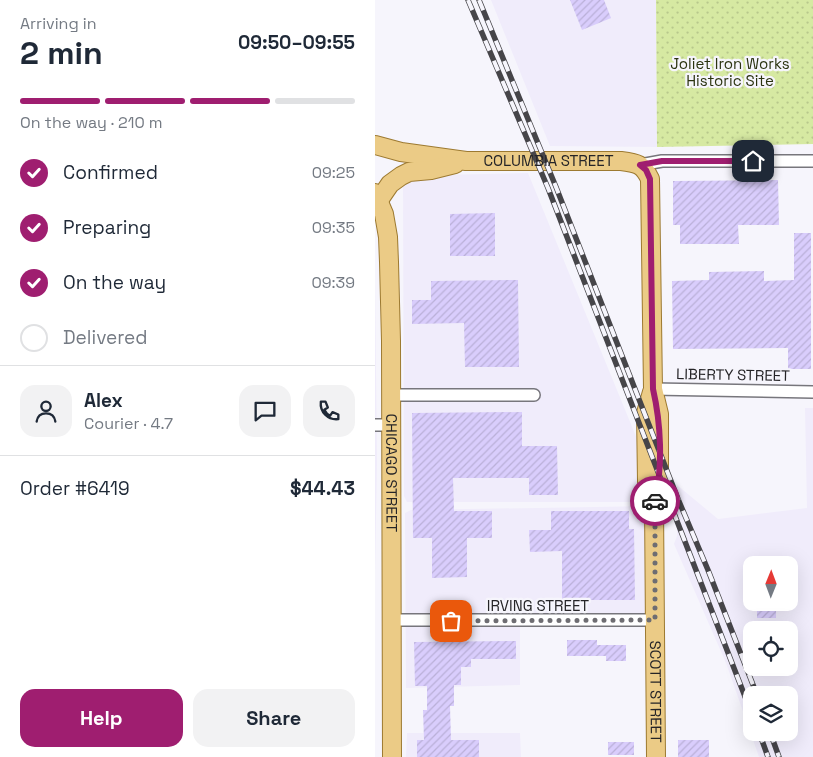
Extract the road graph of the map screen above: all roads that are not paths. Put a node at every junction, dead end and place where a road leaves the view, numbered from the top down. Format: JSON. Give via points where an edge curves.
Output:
{"nodes":[{"id":1,"x":375,"y":145,"type":"edge"},
{"id":2,"x":466,"y":161,"type":"junction"},
{"id":3,"x":813,"y":161,"type":"edge"},
{"id":4,"x":640,"y":165,"type":"junction"},
{"id":5,"x":377,"y":196,"type":"edge"},
{"id":6,"x":653,"y":389,"type":"junction"},
{"id":7,"x":813,"y":392,"type":"edge"},
{"id":8,"x":391,"y":395,"type":"junction"},
{"id":9,"x":534,"y":395,"type":"dead end"},
{"id":10,"x":383,"y":425,"type":"edge"},
{"id":11,"x":390,"y":620,"type":"junction"},
{"id":12,"x":655,"y":620,"type":"junction"},
{"id":13,"x":392,"y":757,"type":"edge"},
{"id":14,"x":656,"y":757,"type":"edge"}],
"edges":[{"from":1,"to":2,"type":"main road","name":"COLUMBIA STREET","via":[[410,154]]},
{"from":2,"to":4,"type":"main road","name":"COLUMBIA STREET","via":[[621,161]]},
{"from":2,"to":5,"type":"main road","via":[[409,172]]},
{"from":3,"to":4,"type":"street","name":"COLUMBIA STREET","via":[[662,161]]},
{"from":4,"to":6,"type":"main road","name":"SCOTT STREET","via":[[650,179]]},
{"from":5,"to":8,"type":"main road","name":"CHICAGO STREET","via":[[384,214],[389,254]]},
{"from":6,"to":7,"type":"street","name":"LIBERTY STREET"},
{"from":6,"to":12,"type":"main road","name":"SCOTT STREET","via":[[659,414],[659,482],[654,505]]},
{"from":8,"to":9,"type":"street"},
{"from":8,"to":10,"type":"main road","name":"CHICAGO STREET"},
{"from":10,"to":11,"type":"main road","name":"CHICAGO STREET"},
{"from":11,"to":12,"type":"street","name":"IRVING STREET"},
{"from":11,"to":13,"type":"main road","name":"CHICAGO STREET"},
{"from":12,"to":14,"type":"main road","name":"SCOTT STREET"}]}
